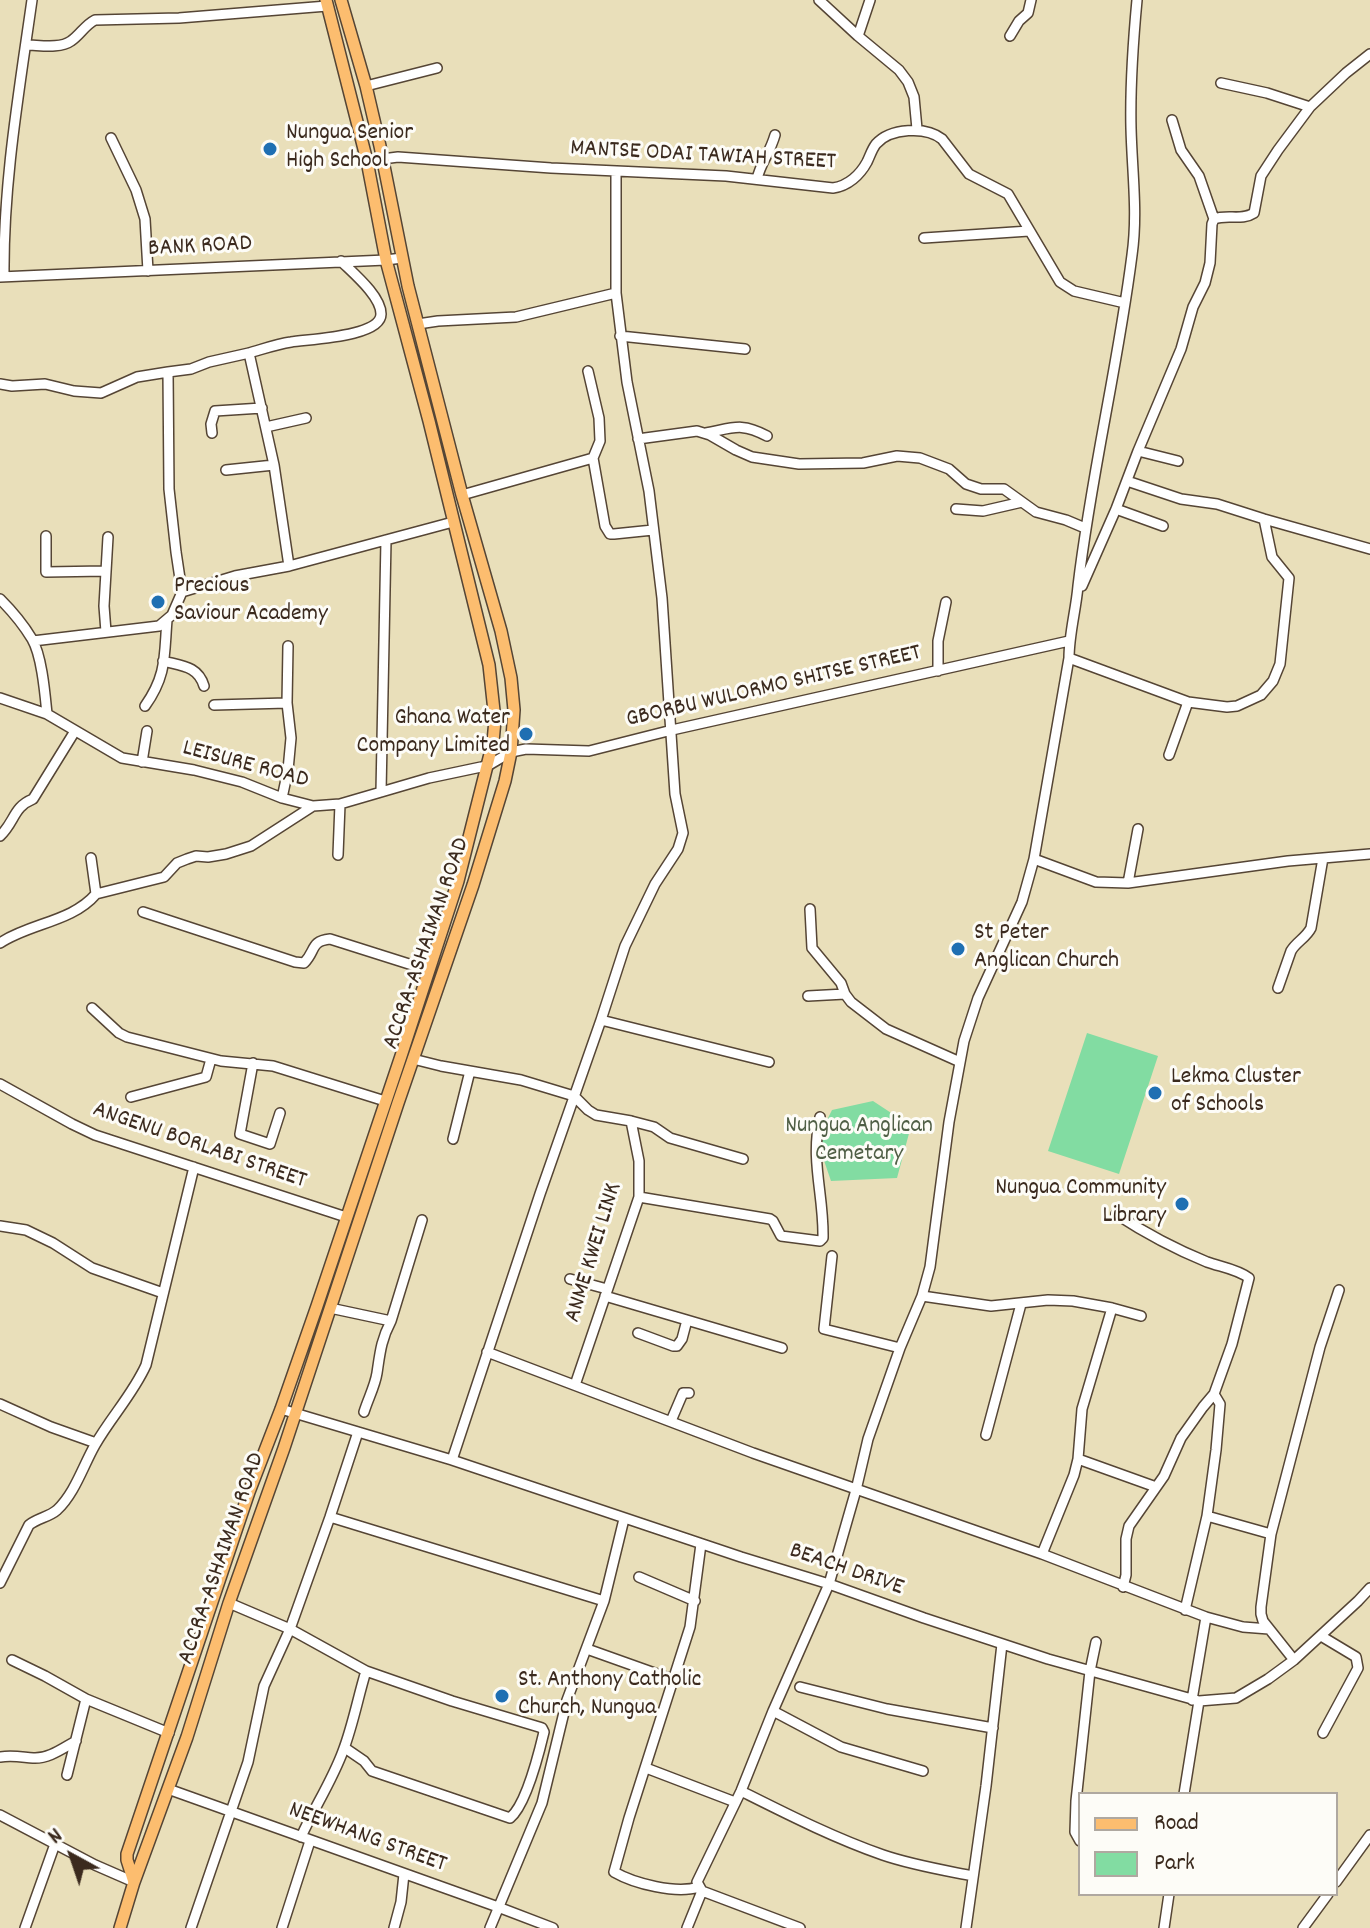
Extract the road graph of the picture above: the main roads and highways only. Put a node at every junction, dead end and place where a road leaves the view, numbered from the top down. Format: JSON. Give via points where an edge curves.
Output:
{"nodes":[{"id":1,"x":341,"y":0,"type":"edge"},
{"id":2,"x":326,"y":3,"type":"edge"},
{"id":3,"x":134,"y":1882,"type":"junction"},
{"id":4,"x":120,"y":1928,"type":"edge"}],
"edges":[{"from":1,"to":3,"type":"main road","name":"ACCRA-ASHAIMAN ROAD","via":[[366,86],[418,324],[501,631],[514,710],[511,752],[473,885]]},
{"from":2,"to":3,"type":"main road","name":"ACCRA-ASHAIMAN ROAD","via":[[489,665],[495,720],[489,765],[458,881],[127,1854]]},
{"from":3,"to":4,"type":"main road","name":"ACCRA-ASHAIMAN ROAD"}]}
